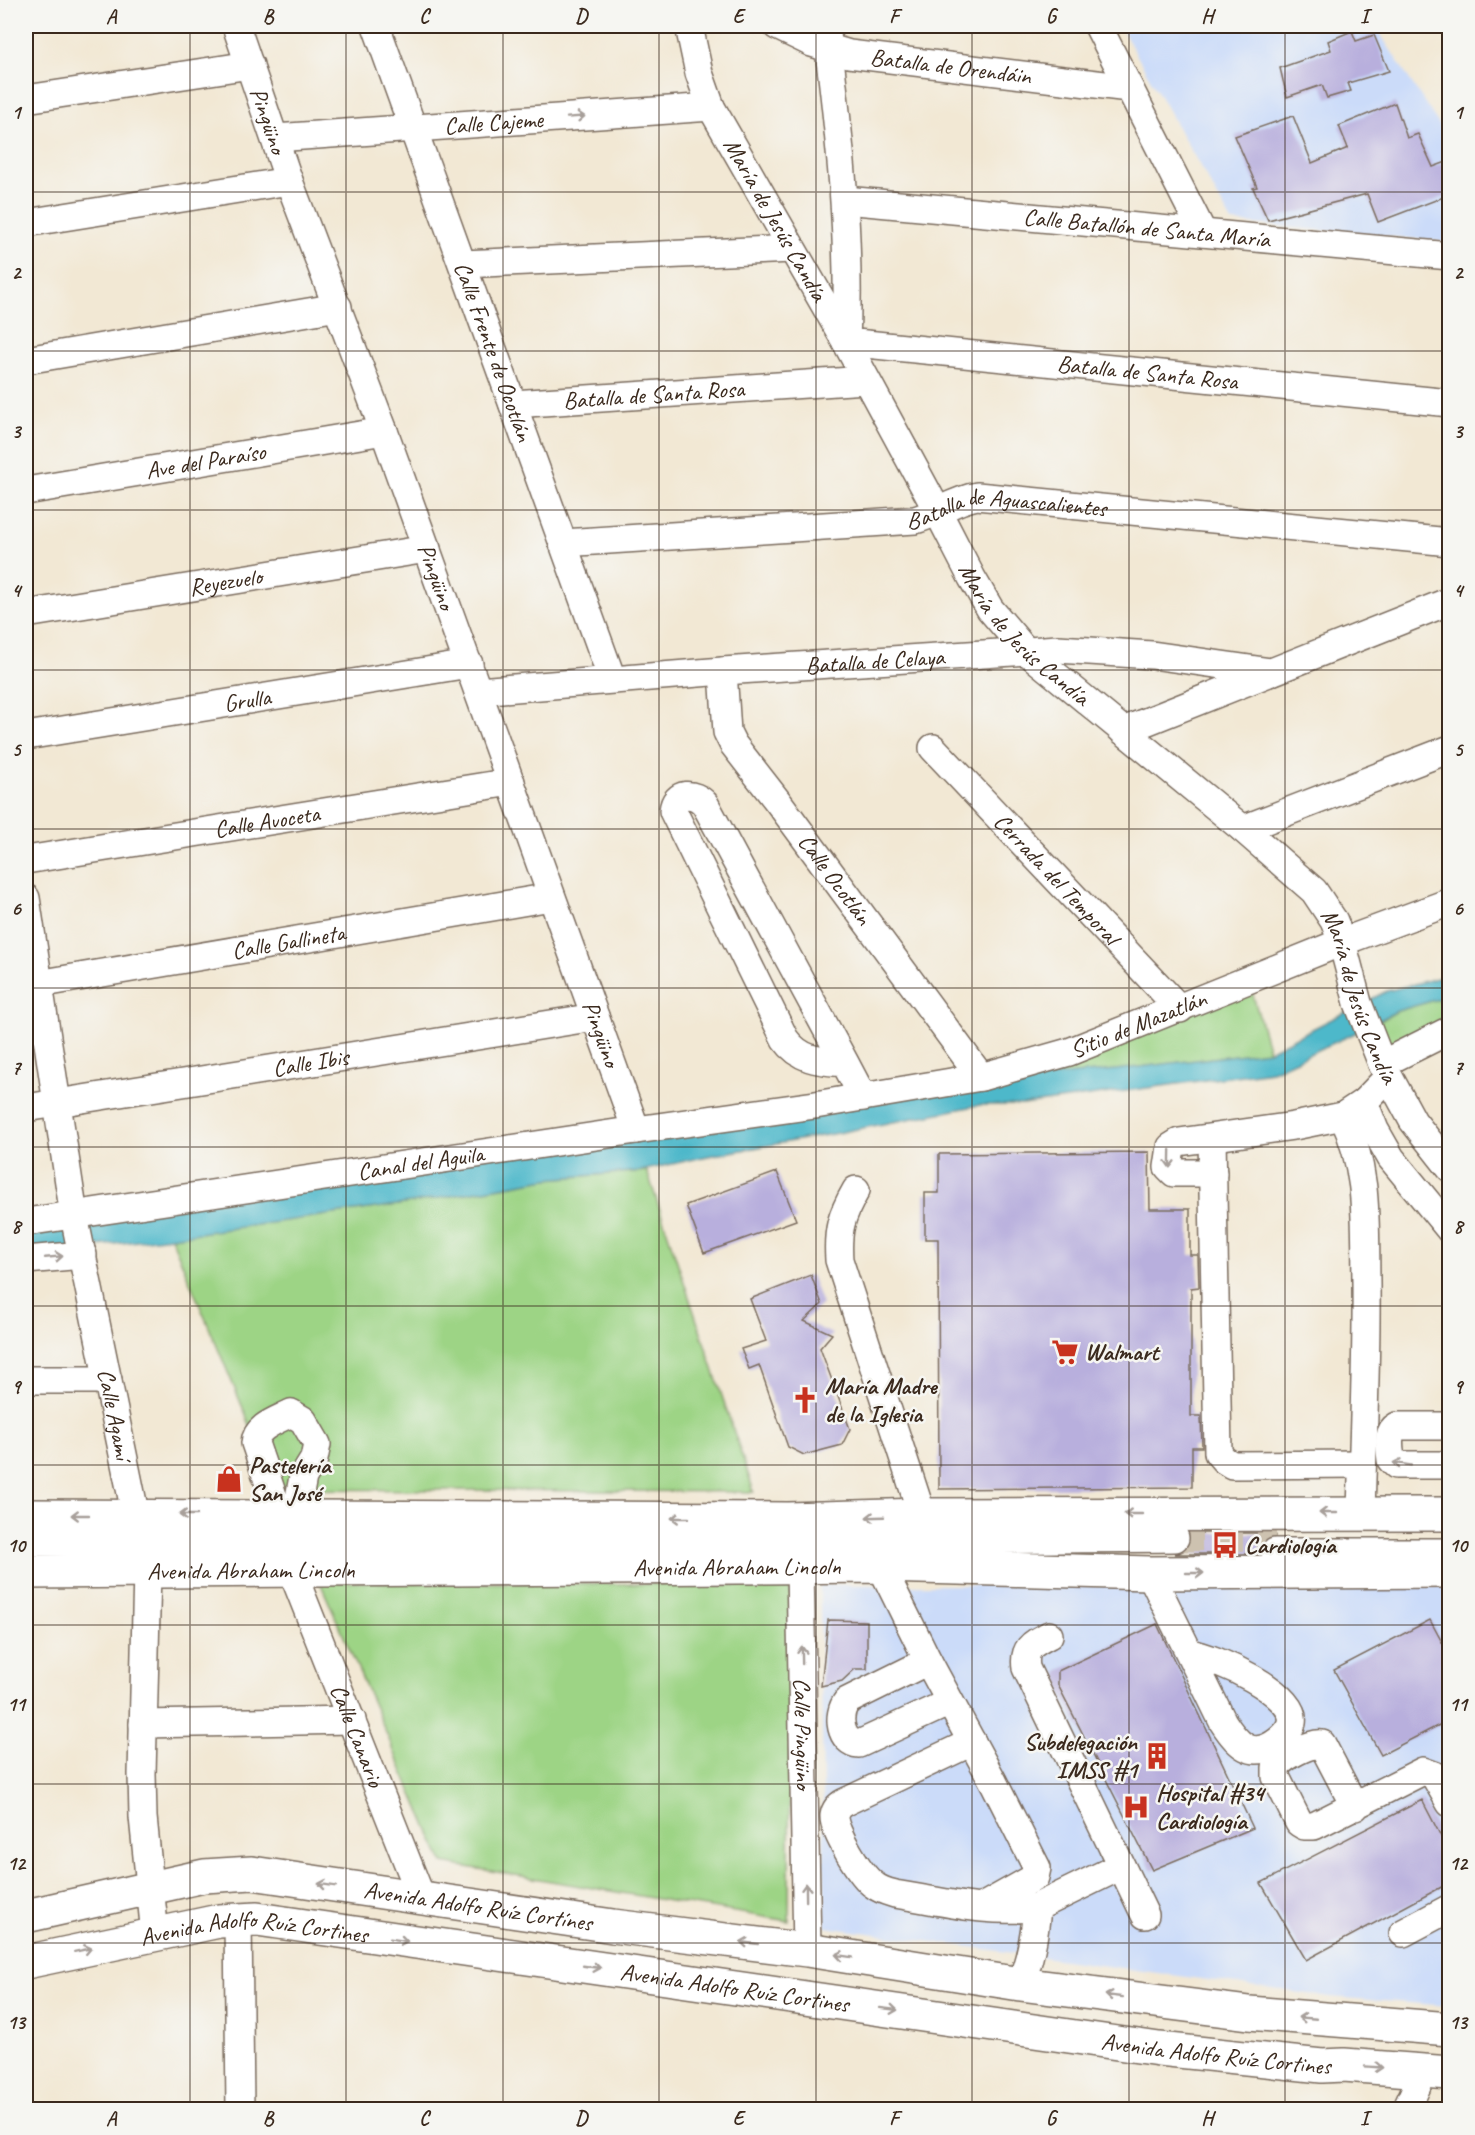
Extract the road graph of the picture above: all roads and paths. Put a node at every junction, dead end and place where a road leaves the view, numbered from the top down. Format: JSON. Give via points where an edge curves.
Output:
{"nodes":[{"id":1,"x":236,"y":26,"type":"edge"},
{"id":2,"x":376,"y":26,"type":"edge"},
{"id":3,"x":688,"y":26,"type":"edge"},
{"id":4,"x":777,"y":26,"type":"edge"},
{"id":5,"x":1098,"y":26,"type":"edge"},
{"id":6,"x":827,"y":37,"type":"edge"},
{"id":7,"x":250,"y":65,"type":"junction"},
{"id":8,"x":1128,"y":88,"type":"junction"},
{"id":9,"x":26,"y":99,"type":"edge"},
{"id":10,"x":711,"y":107,"type":"junction"},
{"id":11,"x":413,"y":128,"type":"junction"},
{"id":12,"x":275,"y":138,"type":"junction"},
{"id":13,"x":289,"y":181,"type":"junction"},
{"id":14,"x":845,"y":200,"type":"junction"},
{"id":15,"x":26,"y":223,"type":"edge"},
{"id":16,"x":1203,"y":233,"type":"junction"},
{"id":17,"x":792,"y":249,"type":"junction"},
{"id":18,"x":1449,"y":256,"type":"edge"},
{"id":19,"x":463,"y":264,"type":"junction"},
{"id":20,"x":338,"y":307,"type":"junction"},
{"id":21,"x":846,"y":342,"type":"junction"},
{"id":22,"x":26,"y":360,"type":"edge"},
{"id":23,"x":866,"y":380,"type":"junction"},
{"id":24,"x":1449,"y":403,"type":"edge"},
{"id":25,"x":513,"y":404,"type":"junction"},
{"id":26,"x":384,"y":431,"type":"junction"},
{"id":27,"x":26,"y":491,"type":"edge"},
{"id":28,"x":938,"y":512,"type":"junction"},
{"id":29,"x":1449,"y":542,"type":"edge"},
{"id":30,"x":563,"y":543,"type":"junction"},
{"id":31,"x":427,"y":549,"type":"junction"},
{"id":32,"x":1449,"y":601,"type":"edge"},
{"id":33,"x":26,"y":614,"type":"edge"},
{"id":34,"x":1025,"y":650,"type":"junction"},
{"id":35,"x":469,"y":664,"type":"junction"},
{"id":36,"x":723,"y":671,"type":"junction"},
{"id":37,"x":1270,"y":672,"type":"junction"},
{"id":38,"x":612,"y":679,"type":"junction"},
{"id":39,"x":478,"y":691,"type":"junction"},
{"id":40,"x":1123,"y":731,"type":"junction"},
{"id":41,"x":26,"y":736,"type":"edge"},
{"id":42,"x":933,"y":748,"type":"dead end"},
{"id":43,"x":1449,"y":749,"type":"edge"},
{"id":44,"x":510,"y":782,"type":"junction"},
{"id":45,"x":1243,"y":829,"type":"junction"},
{"id":46,"x":26,"y":860,"type":"edge"},
{"id":47,"x":551,"y":897,"type":"junction"},
{"id":48,"x":26,"y":898,"type":"edge"},
{"id":49,"x":1449,"y":902,"type":"edge"},
{"id":50,"x":768,"y":922,"type":"junction"},
{"id":51,"x":734,"y":934,"type":"junction"},
{"id":52,"x":1342,"y":942,"type":"junction"},
{"id":53,"x":32,"y":985,"type":"edge"},
{"id":54,"x":1180,"y":1008,"type":"junction"},
{"id":55,"x":595,"y":1017,"type":"junction"},
{"id":56,"x":1449,"y":1030,"type":"edge"},
{"id":57,"x":845,"y":1063,"type":"junction"},
{"id":58,"x":1385,"y":1070,"type":"junction"},
{"id":59,"x":981,"y":1077,"type":"junction"},
{"id":60,"x":863,"y":1097,"type":"junction"},
{"id":61,"x":58,"y":1103,"type":"junction"},
{"id":62,"x":815,"y":1105,"type":"joint"},
{"id":63,"x":26,"y":1108,"type":"edge"},
{"id":64,"x":1354,"y":1109,"type":"junction"},
{"id":65,"x":636,"y":1130,"type":"junction"},
{"id":66,"x":1212,"y":1139,"type":"junction"},
{"id":67,"x":1449,"y":1168,"type":"edge"},
{"id":68,"x":1212,"y":1173,"type":"junction"},
{"id":69,"x":856,"y":1190,"type":"dead end"},
{"id":70,"x":26,"y":1222,"type":"edge"},
{"id":71,"x":1449,"y":1230,"type":"edge"},
{"id":72,"x":79,"y":1236,"type":"junction"},
{"id":73,"x":26,"y":1260,"type":"edge"},
{"id":74,"x":26,"y":1380,"type":"edge"},
{"id":75,"x":108,"y":1380,"type":"junction"},
{"id":76,"x":1449,"y":1426,"type":"edge"},
{"id":77,"x":1362,"y":1464,"type":"junction"},
{"id":78,"x":1449,"y":1465,"type":"edge"},
{"id":79,"x":1361,"y":1513,"type":"junction"},
{"id":80,"x":1449,"y":1514,"type":"edge"},
{"id":81,"x":922,"y":1515,"type":"junction"},
{"id":82,"x":26,"y":1516,"type":"edge"},
{"id":83,"x":1449,"y":1539,"type":"edge"},
{"id":84,"x":26,"y":1542,"type":"edge"},
{"id":85,"x":795,"y":1545,"type":"junction"},
{"id":86,"x":1175,"y":1545,"type":"tunnel mouth"},
{"id":87,"x":142,"y":1546,"type":"junction"},
{"id":88,"x":1449,"y":1552,"type":"edge"},
{"id":89,"x":26,"y":1554,"type":"edge"},
{"id":90,"x":881,"y":1566,"type":"junction"},
{"id":91,"x":292,"y":1571,"type":"junction"},
{"id":92,"x":1449,"y":1571,"type":"edge"},
{"id":93,"x":26,"y":1572,"type":"edge"},
{"id":94,"x":1150,"y":1573,"type":"junction"},
{"id":95,"x":1049,"y":1635,"type":"dead end"},
{"id":96,"x":1190,"y":1653,"type":"dead end"},
{"id":97,"x":928,"y":1661,"type":"junction"},
{"id":98,"x":950,"y":1702,"type":"junction"},
{"id":99,"x":352,"y":1720,"type":"junction"},
{"id":100,"x":143,"y":1724,"type":"junction"},
{"id":101,"x":972,"y":1742,"type":"junction"},
{"id":102,"x":1449,"y":1803,"type":"edge"},
{"id":103,"x":1355,"y":1807,"type":"dead end"},
{"id":104,"x":1121,"y":1866,"type":"junction"},
{"id":105,"x":149,"y":1888,"type":"junction"},
{"id":106,"x":422,"y":1899,"type":"junction"},
{"id":107,"x":982,"y":1907,"type":"junction"},
{"id":108,"x":1037,"y":1907,"type":"junction"},
{"id":109,"x":1449,"y":1908,"type":"edge"},
{"id":110,"x":1145,"y":1915,"type":"dead end"},
{"id":111,"x":26,"y":1916,"type":"edge"},
{"id":112,"x":238,"y":1919,"type":"junction"},
{"id":113,"x":1403,"y":1933,"type":"dead end"},
{"id":114,"x":155,"y":1935,"type":"junction"},
{"id":115,"x":807,"y":1950,"type":"junction"},
{"id":116,"x":26,"y":1962,"type":"edge"},
{"id":117,"x":676,"y":1978,"type":"junction"},
{"id":118,"x":1020,"y":1984,"type":"junction"},
{"id":119,"x":1449,"y":2029,"type":"edge"},
{"id":120,"x":1441,"y":2066,"type":"edge"},
{"id":121,"x":240,"y":2109,"type":"edge"},
{"id":122,"x":1406,"y":2109,"type":"edge"}],
"edges":[{"from":1,"to":7,"type":"street","name":"Pingüino"},
{"from":2,"to":11,"type":"street","name":"Calle Frente de Ocotlán"},
{"from":3,"to":10,"type":"street","name":"María de Jesús Candía"},
{"from":4,"to":6,"type":"street","name":"Batalla de Orendáin"},
{"from":5,"to":8,"type":"street"},
{"from":6,"to":8,"type":"street","name":"Batalla de Orendáin","via":[[869,57]]},
{"from":6,"to":14,"type":"street"},
{"from":7,"to":9,"type":"street"},
{"from":7,"to":12,"type":"street","name":"Pingüino"},
{"from":8,"to":16,"type":"street"},
{"from":11,"to":10,"type":"street","name":"Calle Cajeme","one_way":true},
{"from":10,"to":17,"type":"street","name":"María de Jesús Candía"},
{"from":11,"to":12,"type":"street","name":"Calle Cajeme"},
{"from":11,"to":19,"type":"street","name":"Calle Frente de Ocotlán"},
{"from":12,"to":13,"type":"street","name":"Pingüino"},
{"from":13,"to":15,"type":"street"},
{"from":13,"to":20,"type":"street","name":"Pingüino"},
{"from":14,"to":16,"type":"street","name":"Calle Batallón de Santa María"},
{"from":14,"to":21,"type":"street"},
{"from":16,"to":18,"type":"street","name":"Calle Batallón de Santa María"},
{"from":17,"to":19,"type":"street"},
{"from":17,"to":21,"type":"street","name":"María de Jesús Candía"},
{"from":19,"to":25,"type":"street","name":"Calle Frente de Ocotlán"},
{"from":20,"to":22,"type":"street"},
{"from":20,"to":26,"type":"street","name":"Pingüino"},
{"from":21,"to":23,"type":"street","name":"María de Jesús Candía"},
{"from":21,"to":24,"type":"street","name":"Batalla de Santa Rosa"},
{"from":23,"to":25,"type":"street","name":"Batalla de Santa Rosa"},
{"from":23,"to":28,"type":"street","name":"María de Jesús Candía"},
{"from":25,"to":30,"type":"street","name":"Calle Frente de Ocotlán"},
{"from":26,"to":27,"type":"street","name":"Ave del Paraíso"},
{"from":26,"to":31,"type":"street","name":"Pingüino"},
{"from":28,"to":29,"type":"street","name":"Batalla de Aguascalientes","via":[[964,498],[994,496]]},
{"from":28,"to":30,"type":"street","name":"Batalla de Aguascalientes","via":[[915,520]]},
{"from":28,"to":34,"type":"street","name":"María de Jesús Candía","via":[[990,609]]},
{"from":30,"to":38,"type":"street","name":"Calle Frente de Ocotlán"},
{"from":31,"to":33,"type":"street","name":"Reyezuelo"},
{"from":31,"to":35,"type":"street","name":"Pingüino"},
{"from":32,"to":37,"type":"street"},
{"from":34,"to":36,"type":"street","name":"Batalla de Celaya"},
{"from":34,"to":37,"type":"street","name":"Batalla de Celaya","via":[[1104,650]]},
{"from":34,"to":40,"type":"street","name":"María de Jesús Candía"},
{"from":35,"to":39,"type":"street","name":"Pingüino"},
{"from":35,"to":41,"type":"street","name":"Grulla"},
{"from":36,"to":38,"type":"street","name":"Batalla de Celaya"},
{"from":36,"to":59,"type":"street","name":"Calle Ocotlán","via":[[727,732],[733,744]]},
{"from":37,"to":40,"type":"street"},
{"from":38,"to":39,"type":"street","name":"Batalla de Celaya"},
{"from":39,"to":44,"type":"street","name":"Pingüino"},
{"from":40,"to":45,"type":"street","name":"María de Jesús Candía"},
{"from":42,"to":54,"type":"street","name":"Cerrada del Temporal"},
{"from":43,"to":45,"type":"street"},
{"from":44,"to":46,"type":"street","name":"Calle Avoceta"},
{"from":44,"to":47,"type":"street","name":"Pingüino"},
{"from":45,"to":52,"type":"street","name":"María de Jesús Candía","via":[[1314,891],[1334,921]]},
{"from":47,"to":53,"type":"street","name":"Calle Gallineta"},
{"from":47,"to":55,"type":"street","name":"Pingüino"},
{"from":48,"to":53,"type":"street","name":"Calle Agamí"},
{"from":49,"to":52,"type":"street","name":"Sitio de Mazatlán"},
{"from":50,"to":51,"type":"street"},
{"from":50,"to":51,"type":"street","via":[[705,804],[686,794],[678,799],[673,811]]},
{"from":50,"to":57,"type":"street"},
{"from":51,"to":57,"type":"street","via":[[790,1046],[815,1060]]},
{"from":52,"to":54,"type":"street","name":"Sitio de Mazatlán"},
{"from":52,"to":58,"type":"street","name":"María de Jesús Candía","via":[[1358,1003]]},
{"from":53,"to":61,"type":"street","name":"Calle Agamí"},
{"from":54,"to":59,"type":"street","name":"Sitio de Mazatlán","via":[[1068,1052]]},
{"from":55,"to":61,"type":"street","name":"Calle Ibis"},
{"from":55,"to":65,"type":"street","name":"Pingüino"},
{"from":56,"to":58,"type":"street"},
{"from":57,"to":60,"type":"street"},
{"from":58,"to":64,"type":"street"},
{"from":58,"to":67,"type":"street","name":"María de Jesús Candía","via":[[1413,1121]]},
{"from":59,"to":60,"type":"street","name":"Sitio de Mazatlán"},
{"from":60,"to":62,"type":"street","name":"Sitio de Mazatlán"},
{"from":61,"to":63,"type":"street","name":"Calle Ibis"},
{"from":61,"to":72,"type":"street","name":"Calle Agamí"},
{"from":62,"to":65,"type":"street","name":"Canal del Aguila"},
{"from":64,"to":66,"type":"street"},
{"from":64,"to":71,"type":"street","via":[[1375,1130],[1391,1158]]},
{"from":64,"to":77,"type":"street","via":[[1356,1149],[1365,1195]]},
{"from":65,"to":72,"type":"street","name":"Canal del Aguila"},
{"from":66,"to":68,"type":"street"},
{"from":66,"to":68,"type":"street","one_way":true,"via":[[1175,1144],[1169,1152],[1168,1167],[1179,1174]]},
{"from":68,"to":77,"type":"street","via":[[1218,1453],[1232,1465]]},
{"from":69,"to":81,"type":"street","via":[[844,1211],[837,1239],[838,1260]]},
{"from":70,"to":72,"type":"street","name":"Canal del Aguila"},
{"from":73,"to":72,"type":"street","one_way":true},
{"from":72,"to":75,"type":"street","name":"Calle Agamí"},
{"from":74,"to":75,"type":"street"},
{"from":75,"to":87,"type":"street","name":"Calle Agamí"},
{"from":78,"to":76,"type":"street","one_way":true,"via":[[1396,1466],[1391,1460],[1390,1435],[1397,1426]]},
{"from":77,"to":79,"type":"street"},
{"from":79,"to":80,"type":"main road"},
{"from":79,"to":81,"type":"main road","one_way":true},
{"from":81,"to":85,"type":"main road","one_way":true},
{"from":87,"to":82,"type":"main road","one_way":true},
{"from":83,"to":88,"type":"street","via":[[1276,1545]]},
{"from":84,"to":87,"type":"street"},
{"from":85,"to":86,"type":"street"},
{"from":85,"to":87,"type":"street"},
{"from":85,"to":87,"type":"main road","one_way":true,"via":[[292,1516]]},
{"from":85,"to":90,"type":"main road","name":"Avenida Abraham Lincoln"},
{"from":85,"to":91,"type":"main road","name":"Avenida Abraham Lincoln"},
{"from":115,"to":85,"type":"street","name":"Calle Pingüino","one_way":true},
{"from":87,"to":89,"type":"street"},
{"from":87,"to":91,"type":"main road","name":"Avenida Abraham Lincoln"},
{"from":87,"to":93,"type":"main road","name":"Avenida Abraham Lincoln"},
{"from":87,"to":100,"type":"street","name":"Calle Agamí"},
{"from":90,"to":94,"type":"main road","name":"Avenida Abraham Lincoln"},
{"from":90,"to":97,"type":"street"},
{"from":91,"to":99,"type":"street","name":"Calle Canario"},
{"from":94,"to":92,"type":"main road","name":"Avenida Abraham Lincoln","one_way":true},
{"from":94,"to":96,"type":"street"},
{"from":95,"to":104,"type":"street","via":[[1027,1650],[1026,1668]]},
{"from":97,"to":98,"type":"street"},
{"from":97,"to":98,"type":"street","via":[[847,1701],[840,1717],[848,1740],[859,1744]]},
{"from":98,"to":101,"type":"street"},
{"from":99,"to":100,"type":"street"},
{"from":99,"to":106,"type":"street","name":"Calle Canario"},
{"from":100,"to":105,"type":"street","name":"Calle Agamí","via":[[143,1817]]},
{"from":101,"to":107,"type":"street","via":[[1037,1868],[1035,1877]]},
{"from":101,"to":107,"type":"street","via":[[845,1802],[838,1806],[834,1818],[850,1854],[873,1884],[895,1894]]},
{"from":102,"to":103,"type":"street","via":[[1434,1775],[1423,1772]]},
{"from":104,"to":108,"type":"street"},
{"from":104,"to":110,"type":"street"},
{"from":106,"to":105,"type":"main road","name":"Avenida Adolfo Ruíz Cortínes","one_way":true,"via":[[252,1873],[204,1876]]},
{"from":105,"to":111,"type":"main road","name":"Avenida Adolfo Ruíz Cortines"},
{"from":105,"to":114,"type":"street","name":"Calle Agamí"},
{"from":115,"to":106,"type":"main road","name":"Avenida Adolfo Ruíz Cortínes","one_way":true},
{"from":107,"to":108,"type":"street"},
{"from":108,"to":118,"type":"street","via":[[1033,1942]]},
{"from":109,"to":113,"type":"street"},
{"from":112,"to":114,"type":"main road","name":"Avenida Adolfo Ruíz Cortines"},
{"from":112,"to":117,"type":"main road","name":"Avenida Adolfo Ruíz Cortines","one_way":true},
{"from":112,"to":121,"type":"street"},
{"from":116,"to":114,"type":"main road","name":"Avenida Adolfo Ruíz Cortines","one_way":true},
{"from":115,"to":117,"type":"main road","via":[[799,1965],[787,1973],[714,1967]]},
{"from":118,"to":115,"type":"main road","name":"Avenida Adolfo Ruíz Cortines","one_way":true},
{"from":117,"to":120,"type":"main road","name":"Avenida Adolfo Ruíz Cortines","one_way":true,"via":[[1160,2049],[1323,2066]]},
{"from":119,"to":118,"type":"main road","name":"Avenida Adolfo Ruíz Cortines","one_way":true,"via":[[1249,2013]]},
{"from":120,"to":122,"type":"street"}]}
